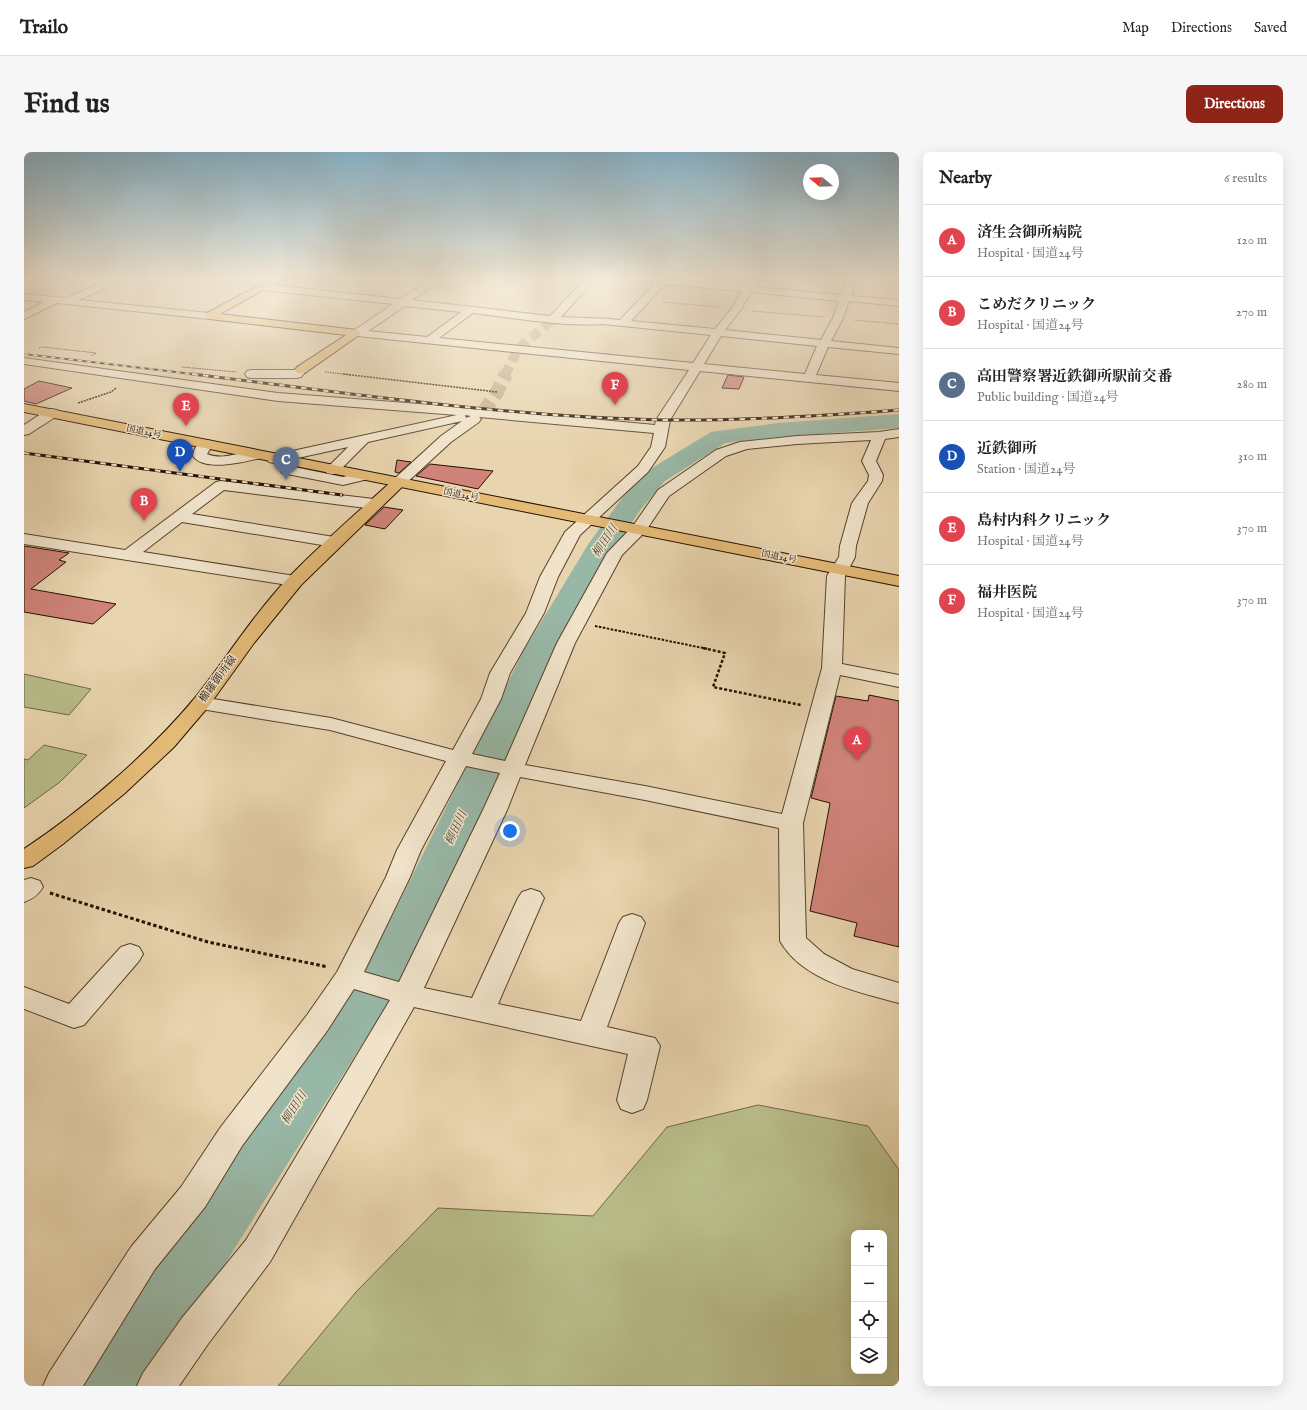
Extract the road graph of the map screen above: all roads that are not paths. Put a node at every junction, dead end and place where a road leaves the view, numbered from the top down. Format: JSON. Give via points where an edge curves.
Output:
{"nodes":[{"id":1,"x":353,"y":336,"type":"edge"},
{"id":2,"x":380,"y":336,"type":"edge"},
{"id":3,"x":436,"y":336,"type":"edge"},
{"id":4,"x":716,"y":336,"type":"edge"},
{"id":5,"x":750,"y":336,"type":"edge"},
{"id":6,"x":829,"y":336,"type":"edge"},
{"id":7,"x":428,"y":341,"type":"junction"},
{"id":8,"x":824,"y":344,"type":"junction"},
{"id":9,"x":899,"y":352,"type":"edge"},
{"id":10,"x":24,"y":361,"type":"edge"},
{"id":11,"x":698,"y":367,"type":"junction"},
{"id":12,"x":301,"y":370,"type":"joint"},
{"id":13,"x":251,"y":374,"type":"dead end"},
{"id":14,"x":809,"y":378,"type":"junction"},
{"id":15,"x":899,"y":387,"type":"edge"},
{"id":16,"x":398,"y":406,"type":"junction"},
{"id":17,"x":24,"y":408,"type":"edge"},
{"id":18,"x":52,"y":413,"type":"junction"},
{"id":19,"x":483,"y":413,"type":"junction"},
{"id":20,"x":662,"y":430,"type":"junction"},
{"id":21,"x":24,"y":431,"type":"edge"},
{"id":22,"x":899,"y":433,"type":"edge"},
{"id":23,"x":879,"y":436,"type":"junction"},
{"id":24,"x":364,"y":439,"type":"junction"},
{"id":25,"x":206,"y":444,"type":"joint"},
{"id":26,"x":255,"y":455,"type":"joint"},
{"id":27,"x":280,"y":460,"type":"junction"},
{"id":28,"x":332,"y":470,"type":"junction"},
{"id":29,"x":363,"y":476,"type":"junction"},
{"id":30,"x":398,"y":483,"type":"junction"},
{"id":31,"x":374,"y":504,"type":"junction"},
{"id":32,"x":179,"y":517,"type":"junction"},
{"id":33,"x":595,"y":520,"type":"junction"},
{"id":34,"x":634,"y":528,"type":"junction"},
{"id":35,"x":24,"y":539,"type":"edge"},
{"id":36,"x":334,"y":542,"type":"junction"},
{"id":37,"x":129,"y":555,"type":"junction"},
{"id":38,"x":840,"y":569,"type":"junction"},
{"id":39,"x":295,"y":581,"type":"junction"},
{"id":40,"x":899,"y":581,"type":"edge"},
{"id":41,"x":832,"y":668,"type":"junction"},
{"id":42,"x":899,"y":681,"type":"edge"},
{"id":43,"x":201,"y":703,"type":"junction"},
{"id":44,"x":459,"y":758,"type":"junction"},
{"id":45,"x":512,"y":769,"type":"junction"},
{"id":46,"x":791,"y":823,"type":"junction"},
{"id":47,"x":24,"y":860,"type":"edge"},
{"id":48,"x":531,"y":898,"type":"dead end"},
{"id":49,"x":632,"y":924,"type":"dead end"},
{"id":50,"x":130,"y":954,"type":"dead end"},
{"id":51,"x":341,"y":976,"type":"junction"},
{"id":52,"x":899,"y":993,"type":"edge"},
{"id":53,"x":406,"y":994,"type":"junction"},
{"id":54,"x":24,"y":998,"type":"edge"},
{"id":55,"x":481,"y":1010,"type":"junction"},
{"id":56,"x":590,"y":1034,"type":"junction"},
{"id":57,"x":632,"y":1100,"type":"dead end"},
{"id":58,"x":62,"y":1386,"type":"edge"},
{"id":59,"x":156,"y":1386,"type":"edge"}],
"edges":[{"from":1,"to":12,"type":"main road"},
{"from":2,"to":7,"type":"street"},
{"from":3,"to":7,"type":"street"},
{"from":4,"to":11,"type":"street"},
{"from":5,"to":8,"type":"street"},
{"from":6,"to":8,"type":"street"},
{"from":7,"to":11,"type":"street"},
{"from":8,"to":9,"type":"street"},
{"from":8,"to":14,"type":"street"},
{"from":10,"to":16,"type":"street","via":[[278,397]]},
{"from":11,"to":14,"type":"street"},
{"from":11,"to":20,"type":"street","via":[[663,420]]},
{"from":12,"to":13,"type":"street","via":[[297,374]]},
{"from":14,"to":15,"type":"street"},
{"from":16,"to":19,"type":"street"},
{"from":16,"to":24,"type":"street"},
{"from":17,"to":18,"type":"main road","name":"国道24号"},
{"from":18,"to":21,"type":"street"},
{"from":18,"to":25,"type":"main road","name":"国道24号"},
{"from":19,"to":20,"type":"street"},
{"from":19,"to":24,"type":"street"},
{"from":19,"to":30,"type":"street","via":[[446,439]]},
{"from":20,"to":33,"type":"street","via":[[658,447],[643,469],[621,488]]},
{"from":22,"to":23,"type":"street"},
{"from":23,"to":34,"type":"street","via":[[745,445],[721,453],[663,493]]},
{"from":23,"to":38,"type":"street","via":[[869,461],[876,475],[875,481],[860,503],[847,557]]},
{"from":24,"to":27,"type":"street"},
{"from":24,"to":28,"type":"street"},
{"from":25,"to":26,"type":"street","via":[[200,456],[210,460],[230,461]]},
{"from":26,"to":27,"type":"main road","name":"国道24号"},
{"from":27,"to":28,"type":"main road","name":"国道24号"},
{"from":27,"to":29,"type":"street","via":[[287,470],[342,481]]},
{"from":28,"to":29,"type":"main road","name":"国道24号"},
{"from":29,"to":30,"type":"main road","name":"国道24号"},
{"from":30,"to":31,"type":"main road","name":"櫛羅御所線"},
{"from":30,"to":33,"type":"main road","name":"国道24号"},
{"from":31,"to":32,"type":"street","via":[[221,485]]},
{"from":31,"to":36,"type":"main road","name":"櫛羅御所線"},
{"from":32,"to":36,"type":"street"},
{"from":32,"to":37,"type":"street"},
{"from":33,"to":34,"type":"main road","name":"国道24号"},
{"from":33,"to":44,"type":"street","via":[[573,532]]},
{"from":34,"to":38,"type":"main road","name":"国道24号"},
{"from":34,"to":45,"type":"street","via":[[615,554],[566,643]]},
{"from":35,"to":37,"type":"street"},
{"from":36,"to":39,"type":"main road","name":"櫛羅御所線"},
{"from":37,"to":39,"type":"street"},
{"from":38,"to":40,"type":"main road","name":"国道24号"},
{"from":38,"to":41,"type":"street","via":[[836,576]]},
{"from":39,"to":43,"type":"main road","name":"櫛羅御所線","via":[[247,639]]},
{"from":41,"to":42,"type":"street"},
{"from":41,"to":46,"type":"street"},
{"from":43,"to":44,"type":"street","via":[[331,724]]},
{"from":43,"to":47,"type":"main road","name":"櫛羅御所線","via":[[166,742],[117,788]]},
{"from":44,"to":45,"type":"street"},
{"from":44,"to":51,"type":"street","via":[[409,850],[398,876]]},
{"from":45,"to":46,"type":"street","via":[[653,794]]},
{"from":45,"to":53,"type":"street","via":[[495,810]]},
{"from":46,"to":52,"type":"street","via":[[793,941],[815,961],[843,977]]},
{"from":48,"to":55,"type":"street"},
{"from":49,"to":56,"type":"street"},
{"from":50,"to":54,"type":"street","via":[[74,1017]]},
{"from":51,"to":53,"type":"street"},
{"from":51,"to":58,"type":"street","via":[[317,1022],[231,1136],[192,1197],[143,1258]]},
{"from":53,"to":55,"type":"street"},
{"from":53,"to":59,"type":"street","via":[[258,1251]]},
{"from":55,"to":56,"type":"street"},
{"from":56,"to":57,"type":"street","via":[[646,1046]]}]}
